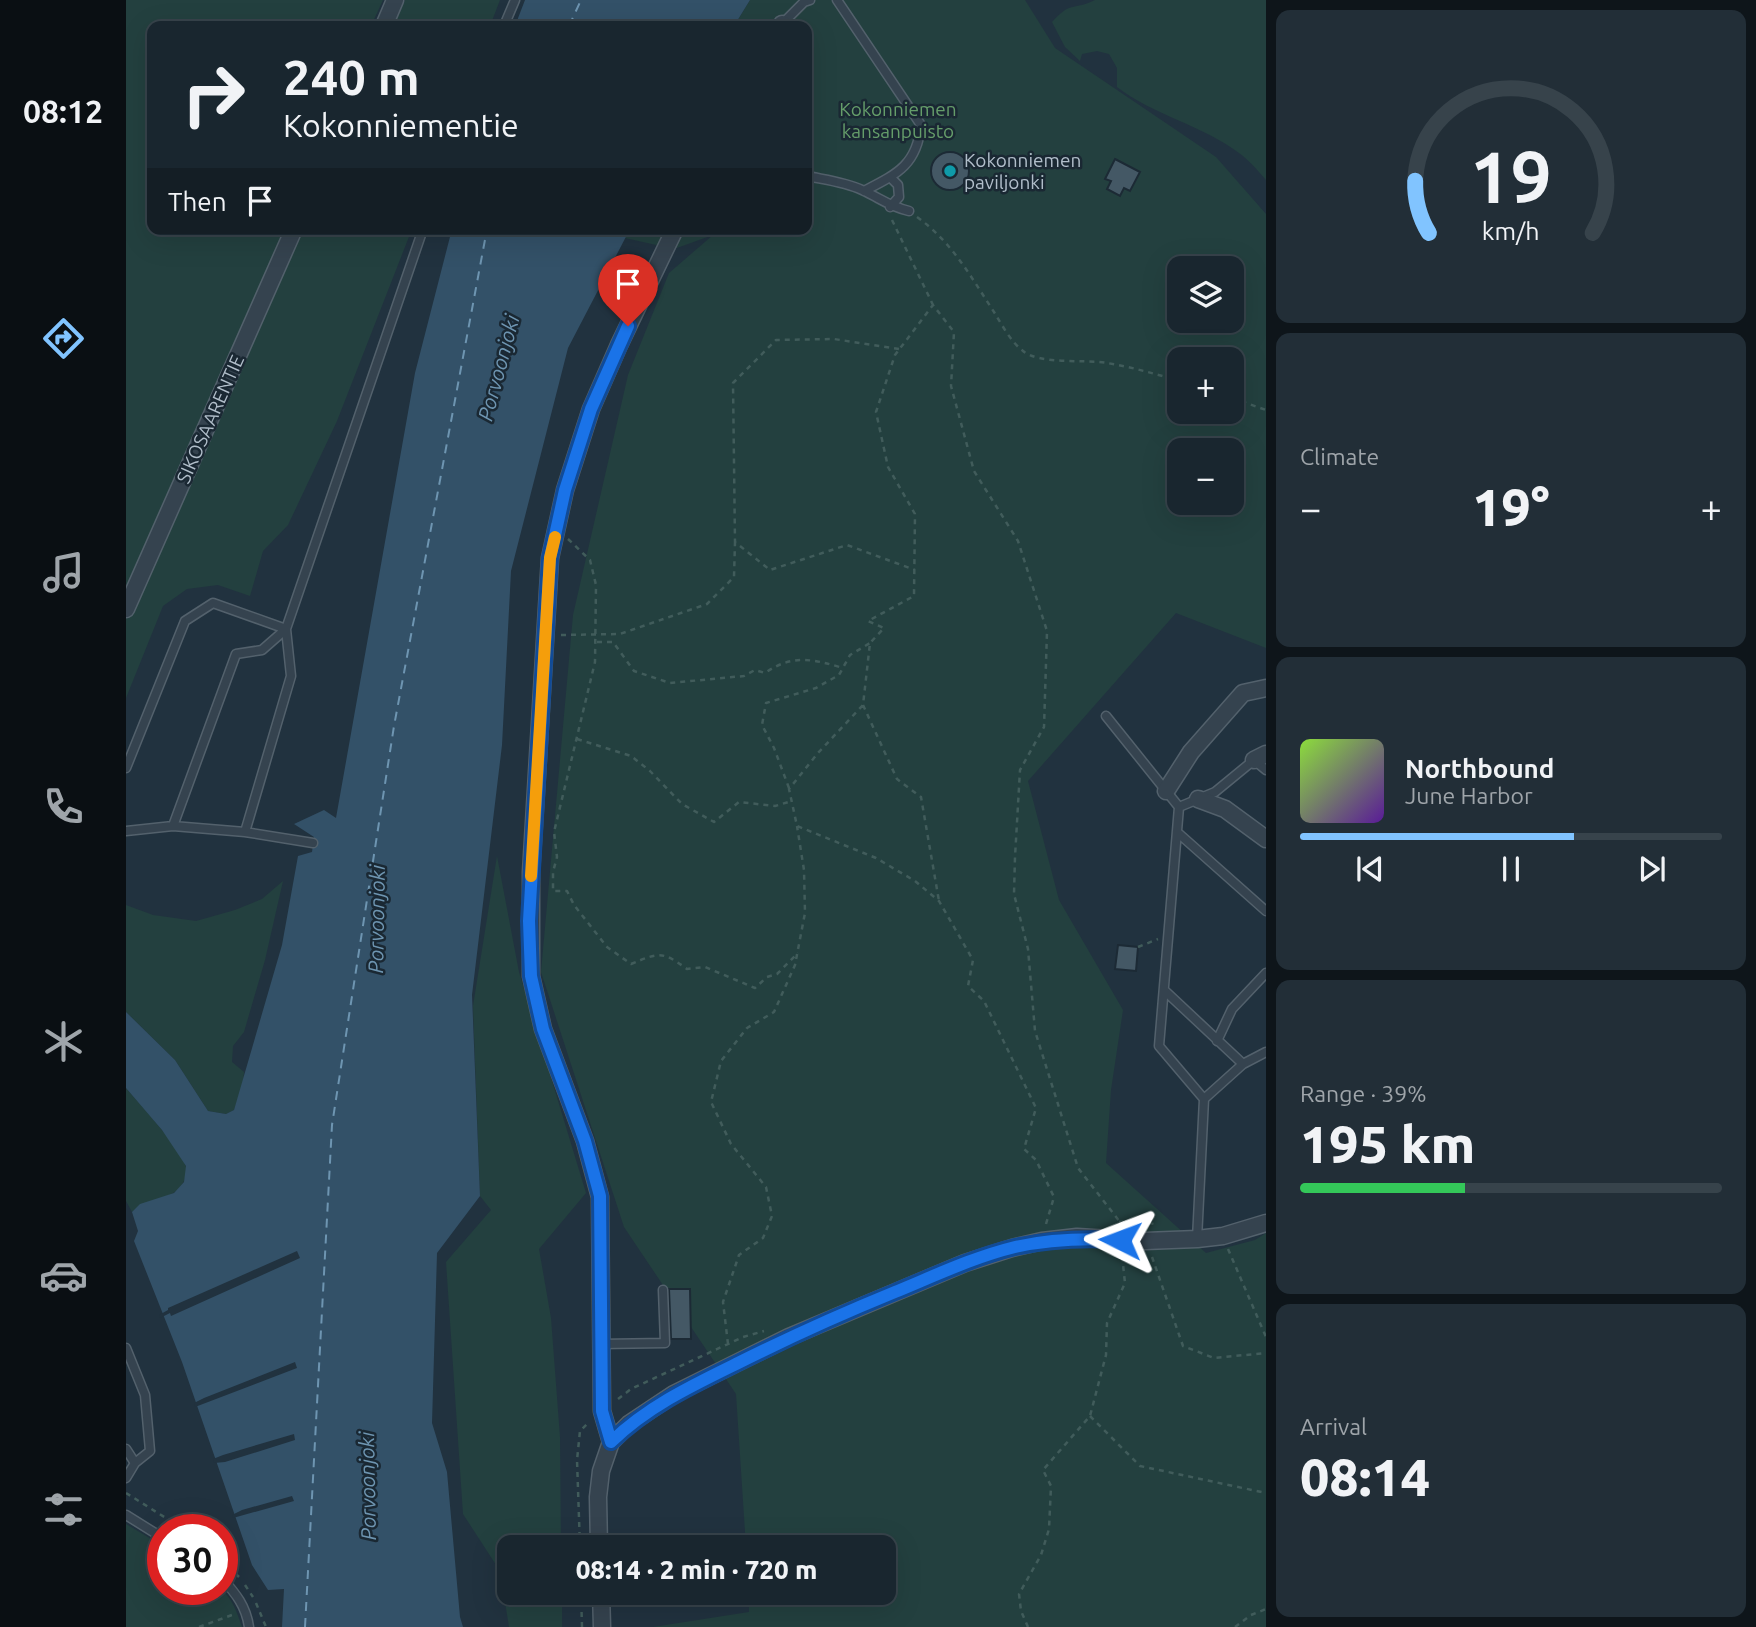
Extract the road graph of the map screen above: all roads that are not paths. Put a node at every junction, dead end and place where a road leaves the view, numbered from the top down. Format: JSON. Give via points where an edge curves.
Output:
{"nodes":[{"id":1,"x":395,"y":0,"type":"edge"},
{"id":2,"x":515,"y":0,"type":"edge"},
{"id":3,"x":810,"y":0,"type":"edge"},
{"id":4,"x":837,"y":0,"type":"edge"},
{"id":5,"x":386,"y":21,"type":"edge"},
{"id":6,"x":507,"y":21,"type":"edge"},
{"id":7,"x":786,"y":21,"type":"edge"},
{"id":8,"x":812,"y":177,"type":"edge"},
{"id":9,"x":890,"y":177,"type":"junction"},
{"id":10,"x":864,"y":191,"type":"junction"},
{"id":11,"x":890,"y":207,"type":"junction"},
{"id":12,"x":909,"y":211,"type":"road end"},
{"id":13,"x":291,"y":235,"type":"edge"},
{"id":14,"x":421,"y":235,"type":"edge"},
{"id":15,"x":672,"y":235,"type":"edge"},
{"id":16,"x":126,"y":609,"type":"edge"},
{"id":17,"x":286,"y":629,"type":"junction"},
{"id":18,"x":1266,"y":688,"type":"edge"},
{"id":19,"x":1106,"y":716,"type":"dead end"},
{"id":20,"x":1262,"y":761,"type":"edge"},
{"id":21,"x":126,"y":768,"type":"edge"},
{"id":22,"x":1166,"y":791,"type":"junction"},
{"id":23,"x":1198,"y":799,"type":"junction"},
{"id":24,"x":1179,"y":807,"type":"junction"},
{"id":25,"x":173,"y":826,"type":"junction"},
{"id":26,"x":126,"y":831,"type":"edge"},
{"id":27,"x":245,"y":832,"type":"junction"},
{"id":28,"x":1177,"y":832,"type":"junction"},
{"id":29,"x":1266,"y":839,"type":"edge"},
{"id":30,"x":313,"y":843,"type":"dead end"},
{"id":31,"x":1266,"y":911,"type":"edge"},
{"id":32,"x":1266,"y":973,"type":"edge"},
{"id":33,"x":1164,"y":990,"type":"junction"},
{"id":34,"x":1217,"y":1041,"type":"junction"},
{"id":35,"x":1266,"y":1052,"type":"edge"},
{"id":36,"x":1242,"y":1064,"type":"junction"},
{"id":37,"x":1204,"y":1099,"type":"junction"},
{"id":38,"x":1266,"y":1223,"type":"edge"},
{"id":39,"x":1197,"y":1239,"type":"junction"},
{"id":40,"x":663,"y":1290,"type":"dead end"},
{"id":41,"x":601,"y":1344,"type":"junction"},
{"id":42,"x":126,"y":1348,"type":"edge"},
{"id":43,"x":611,"y":1442,"type":"junction"},
{"id":44,"x":126,"y":1449,"type":"edge"},
{"id":45,"x":135,"y":1463,"type":"junction"},
{"id":46,"x":126,"y":1478,"type":"edge"},
{"id":47,"x":126,"y":1515,"type":"edge"},
{"id":48,"x":147,"y":1528,"type":"edge"},
{"id":49,"x":599,"y":1535,"type":"edge"},
{"id":50,"x":238,"y":1596,"type":"edge"},
{"id":51,"x":601,"y":1605,"type":"edge"},
{"id":52,"x":249,"y":1627,"type":"edge"},
{"id":53,"x":602,"y":1627,"type":"edge"}],
"edges":[{"from":1,"to":5,"type":"street"},
{"from":2,"to":6,"type":"lane"},
{"from":3,"to":7,"type":"lane"},
{"from":4,"to":9,"type":"lane","via":[[920,125],[919,146]]},
{"from":8,"to":10,"type":"lane"},
{"from":9,"to":10,"type":"lane"},
{"from":9,"to":11,"type":"lane","via":[[898,185],[899,197]]},
{"from":10,"to":11,"type":"lane"},
{"from":11,"to":12,"type":"lane"},
{"from":13,"to":16,"type":"street","name":"SIKOSAARENTIE"},
{"from":14,"to":17,"type":"lane"},
{"from":15,"to":41,"type":"street","via":[[591,409],[565,490],[550,558],[531,872],[531,976],[543,1029],[585,1141],[600,1196]]},
{"from":17,"to":21,"type":"lane","via":[[213,603],[185,621]]},
{"from":17,"to":25,"type":"lane","via":[[262,650],[236,654]]},
{"from":17,"to":27,"type":"lane","via":[[291,676]]},
{"from":18,"to":22,"type":"street","via":[[1242,693],[1191,752]]},
{"from":19,"to":22,"type":"lane"},
{"from":20,"to":23,"type":"lane"},
{"from":22,"to":24,"type":"lane"},
{"from":23,"to":24,"type":"lane"},
{"from":23,"to":29,"type":"street","via":[[1225,808]]},
{"from":24,"to":28,"type":"lane"},
{"from":25,"to":26,"type":"lane"},
{"from":25,"to":27,"type":"lane"},
{"from":27,"to":30,"type":"lane"},
{"from":28,"to":31,"type":"lane"},
{"from":28,"to":33,"type":"lane"},
{"from":32,"to":34,"type":"lane","via":[[1232,1009]]},
{"from":33,"to":34,"type":"lane"},
{"from":33,"to":37,"type":"lane","via":[[1159,1046]]},
{"from":34,"to":36,"type":"lane"},
{"from":35,"to":36,"type":"lane"},
{"from":36,"to":37,"type":"lane"},
{"from":37,"to":39,"type":"lane"},
{"from":38,"to":39,"type":"street"},
{"from":39,"to":43,"type":"street","via":[[1077,1237],[1042,1241],[965,1263],[789,1338],[686,1388],[642,1415]]},
{"from":40,"to":41,"type":"lane","via":[[665,1343]]},
{"from":41,"to":43,"type":"street","via":[[602,1411]]},
{"from":42,"to":45,"type":"lane","via":[[145,1395],[150,1451]]},
{"from":43,"to":49,"type":"street","via":[[601,1471]]},
{"from":44,"to":45,"type":"lane"},
{"from":45,"to":46,"type":"lane"},
{"from":47,"to":48,"type":"lane"},
{"from":50,"to":52,"type":"lane","via":[[247,1610]]},
{"from":51,"to":53,"type":"street"}]}
